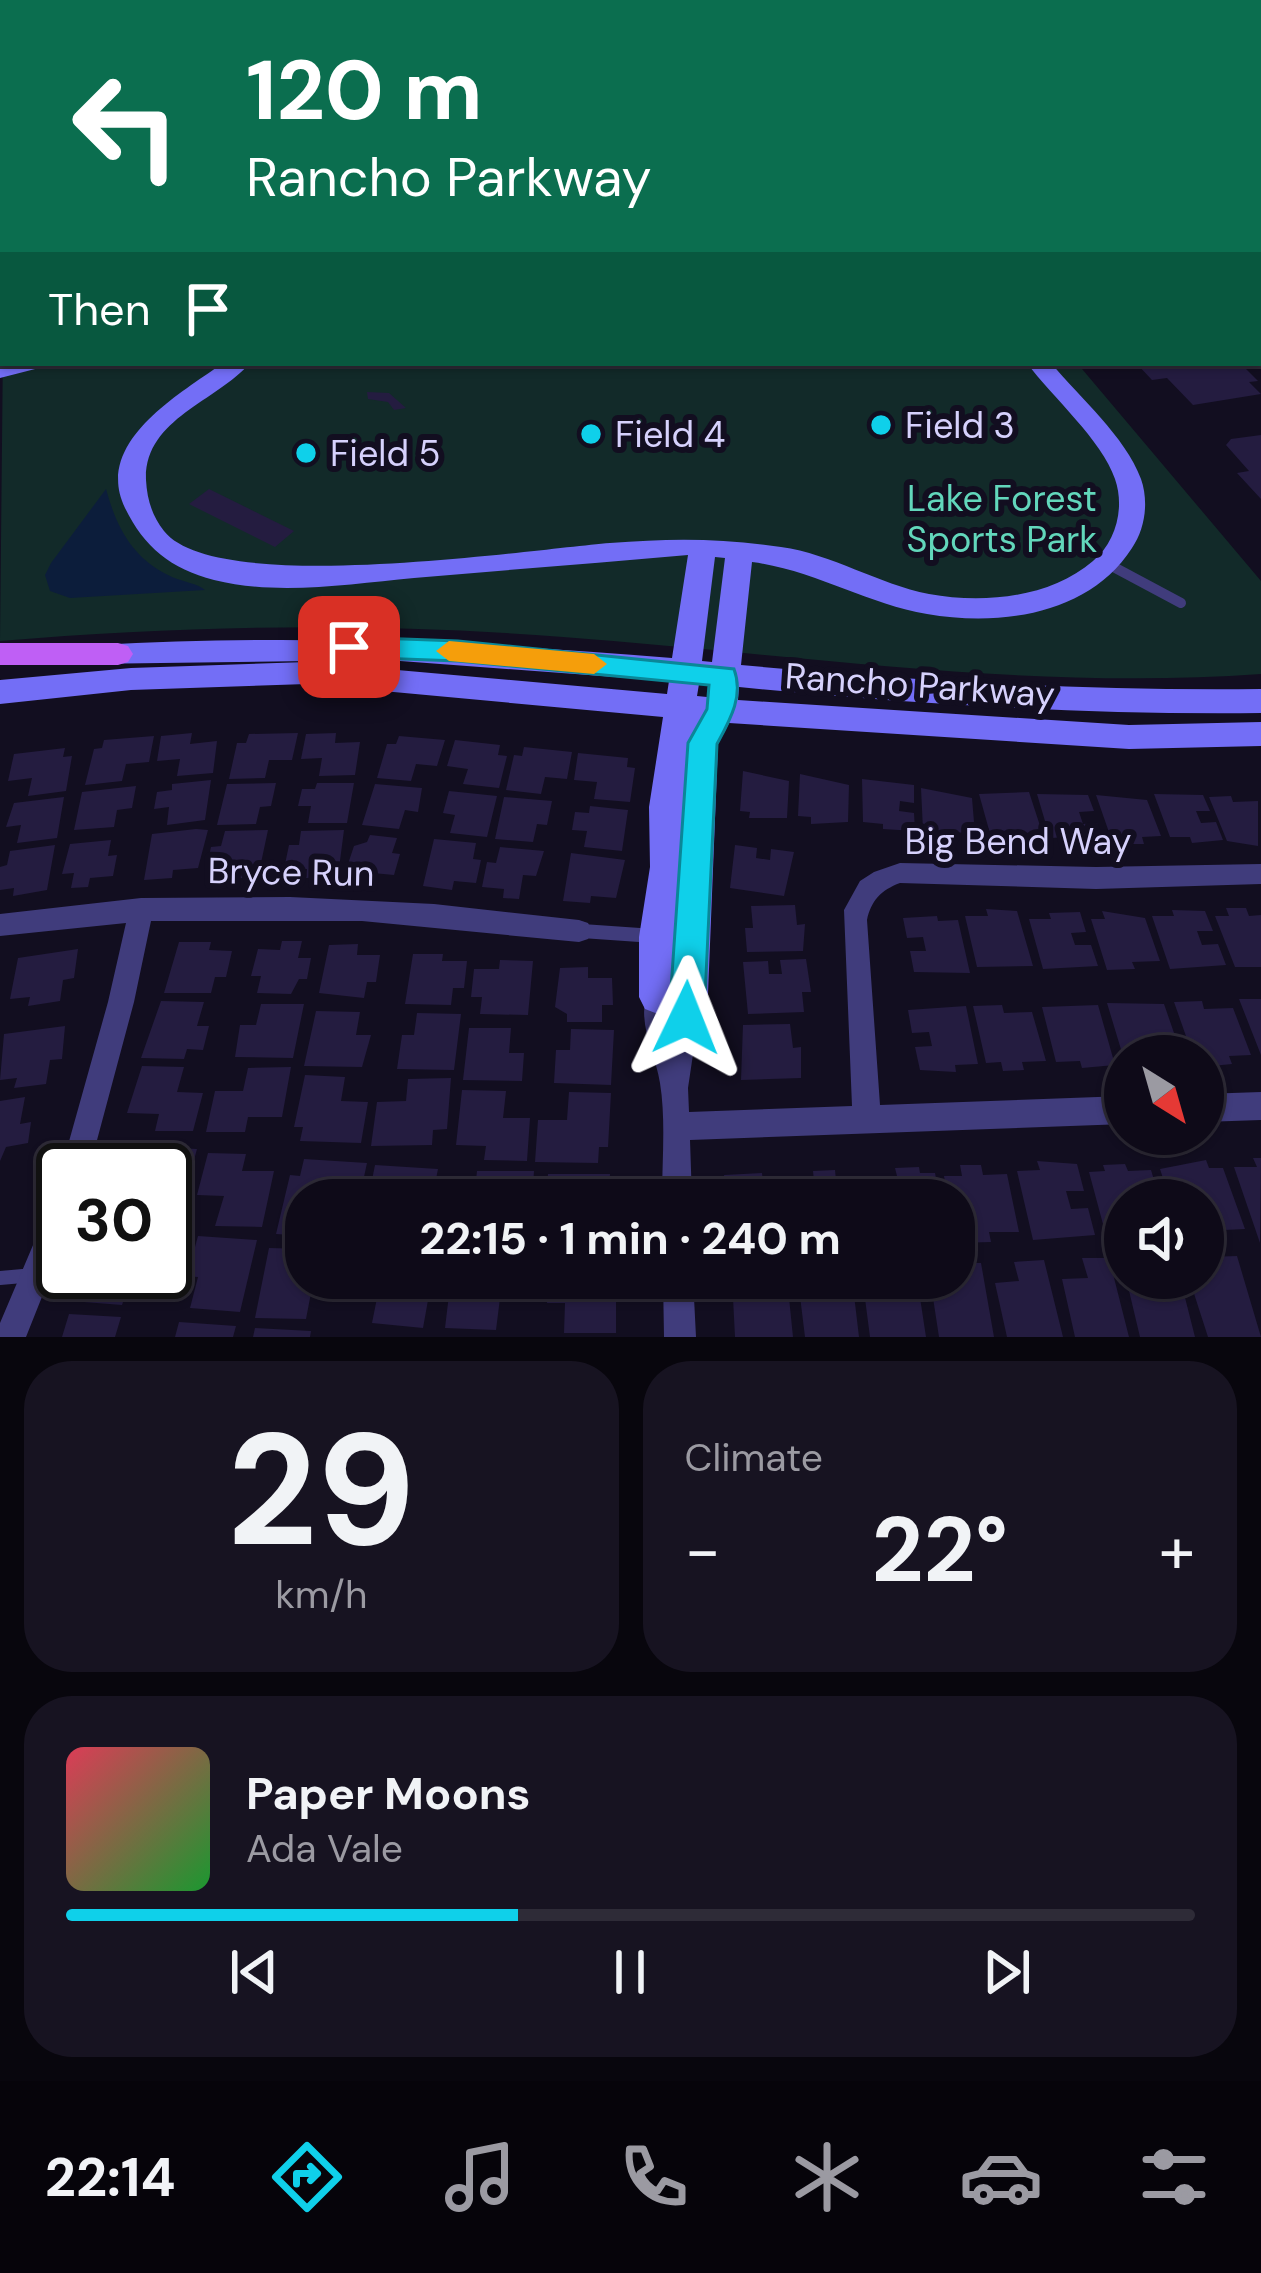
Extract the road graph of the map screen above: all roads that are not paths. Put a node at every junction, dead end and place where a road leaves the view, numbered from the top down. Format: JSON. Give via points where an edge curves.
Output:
{"nodes":[{"id":1,"x":234,"y":366,"type":"edge"},
{"id":2,"x":1042,"y":366,"type":"edge"},
{"id":3,"x":703,"y":546,"type":"junction"},
{"id":4,"x":740,"y":549,"type":"junction"},
{"id":5,"x":1108,"y":564,"type":"junction"},
{"id":6,"x":1181,"y":603,"type":"dead end"},
{"id":7,"x":0,"y":654,"type":"edge"},
{"id":8,"x":118,"y":654,"type":"junction"},
{"id":9,"x":0,"y":666,"type":"edge"},
{"id":10,"x":724,"y":676,"type":"junction"},
{"id":11,"x":684,"y":689,"type":"junction"},
{"id":12,"x":0,"y":692,"type":"edge"},
{"id":13,"x":1261,"y":701,"type":"edge"},
{"id":14,"x":721,"y":710,"type":"junction"},
{"id":15,"x":1261,"y":734,"type":"edge"},
{"id":16,"x":1261,"y":874,"type":"edge"},
{"id":17,"x":140,"y":909,"type":"junction"},
{"id":18,"x":0,"y":925,"type":"edge"},
{"id":19,"x":580,"y":931,"type":"joint"},
{"id":20,"x":673,"y":937,"type":"junction"},
{"id":21,"x":673,"y":996,"type":"joint"},
{"id":22,"x":1261,"y":1106,"type":"edge"},
{"id":23,"x":1224,"y":1107,"type":"edge"},
{"id":24,"x":1104,"y":1111,"type":"edge"},
{"id":25,"x":867,"y":1118,"type":"junction"},
{"id":26,"x":676,"y":1126,"type":"junction"},
{"id":27,"x":82,"y":1143,"type":"edge"},
{"id":28,"x":676,"y":1179,"type":"edge"},
{"id":29,"x":36,"y":1275,"type":"edge"},
{"id":30,"x":0,"y":1278,"type":"edge"},
{"id":31,"x":36,"y":1279,"type":"edge"},
{"id":32,"x":679,"y":1299,"type":"edge"},
{"id":33,"x":10,"y":1337,"type":"edge"},
{"id":34,"x":680,"y":1337,"type":"edge"}],
"edges":[{"from":1,"to":3,"type":"street","via":[[159,421],[134,468],[143,523],[196,563],[238,576],[301,578]]},
{"from":2,"to":5,"type":"street","via":[[1129,481],[1131,529]]},
{"from":3,"to":4,"type":"street"},
{"from":3,"to":11,"type":"street"},
{"from":4,"to":5,"type":"street","via":[[788,556],[894,596],[970,608],[1056,597]]},
{"from":4,"to":10,"type":"street"},
{"from":5,"to":6,"type":"lane"},
{"from":7,"to":8,"type":"main road"},
{"from":8,"to":9,"type":"street","name":"Rancho Parkway"},
{"from":8,"to":11,"type":"street","name":"Rancho Parkway","via":[[312,645],[458,651]]},
{"from":10,"to":11,"type":"street","name":"Rancho Parkway"},
{"from":10,"to":13,"type":"street","name":"Rancho Parkway","via":[[990,701]]},
{"from":10,"to":14,"type":"street"},
{"from":11,"to":12,"type":"street","name":"Rancho Parkway","via":[[307,673]]},
{"from":11,"to":14,"type":"street","name":"Rancho Parkway"},
{"from":11,"to":20,"type":"street","via":[[666,807]]},
{"from":14,"to":15,"type":"street","name":"Rancho Parkway","via":[[1129,737]]},
{"from":14,"to":20,"type":"street","via":[[702,743]]},
{"from":16,"to":25,"type":"street","name":"Big Bend Way","via":[[900,873],[874,884],[855,920]]},
{"from":17,"to":18,"type":"street","name":"Bryce Run"},
{"from":17,"to":19,"type":"street","name":"Bryce Run","via":[[312,905]]},
{"from":17,"to":27,"type":"street"},
{"from":19,"to":20,"type":"lane"},
{"from":20,"to":21,"type":"street"},
{"from":21,"to":26,"type":"street","via":[[658,1030]]},
{"from":22,"to":23,"type":"street"},
{"from":24,"to":25,"type":"street"},
{"from":25,"to":26,"type":"street"},
{"from":26,"to":28,"type":"street"},
{"from":29,"to":30,"type":"lane"},
{"from":31,"to":33,"type":"street"},
{"from":32,"to":34,"type":"street"}]}
